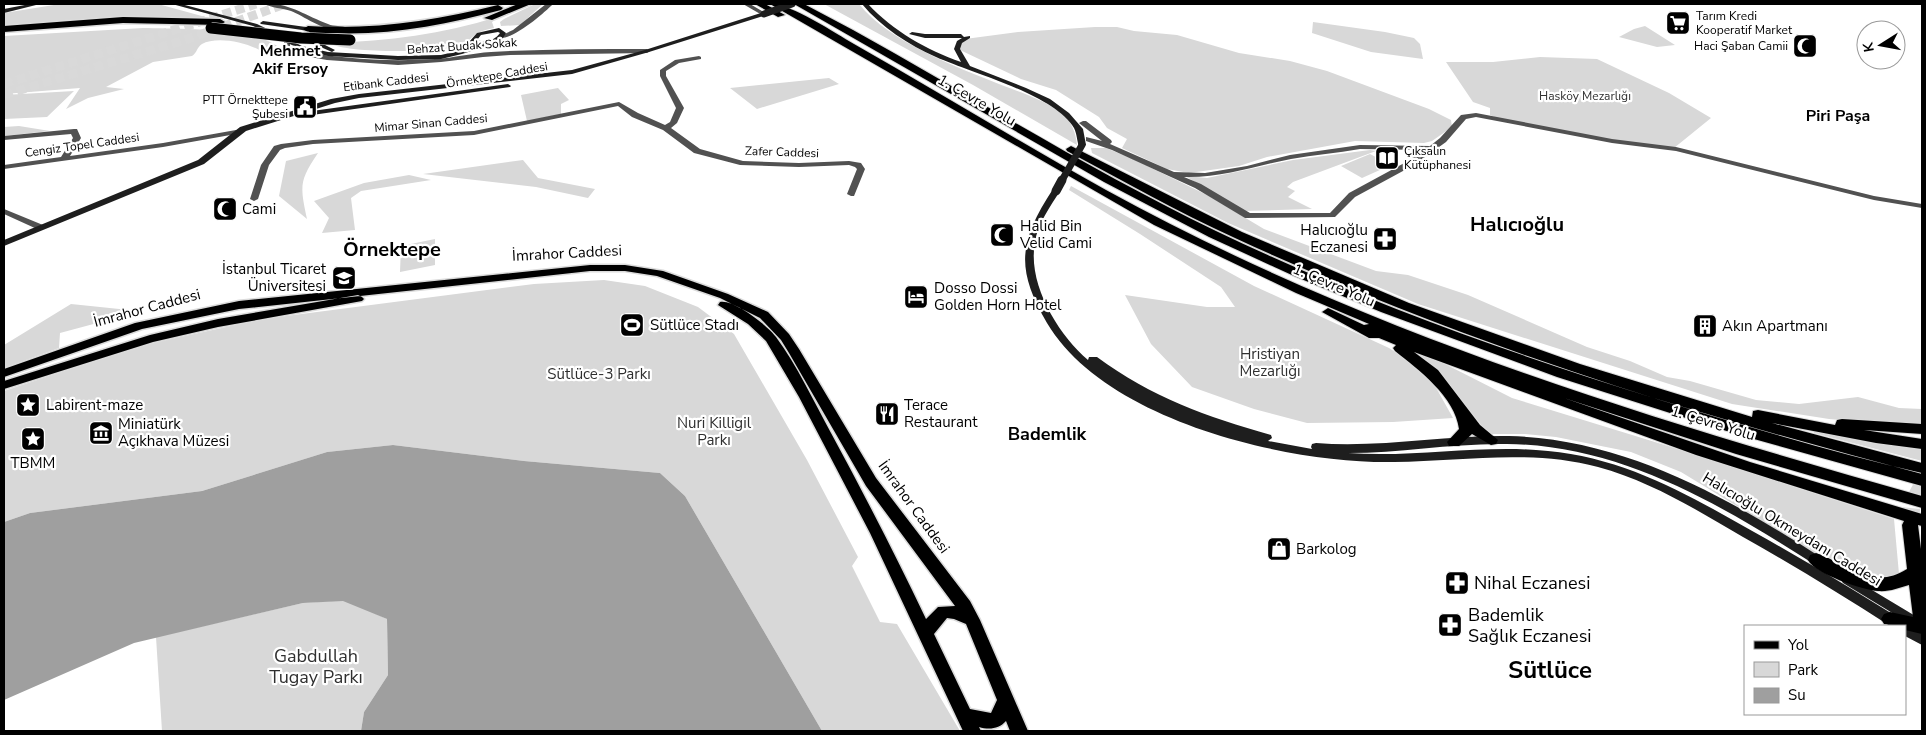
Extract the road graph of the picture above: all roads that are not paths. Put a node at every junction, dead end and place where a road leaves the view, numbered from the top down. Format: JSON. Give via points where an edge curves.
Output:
{"nodes":[{"id":1,"x":37,"y":4,"type":"edge"},
{"id":2,"x":175,"y":4,"type":"edge"},
{"id":3,"x":268,"y":4,"type":"edge"},
{"id":4,"x":514,"y":4,"type":"edge"},
{"id":5,"x":525,"y":4,"type":"edge"},
{"id":6,"x":550,"y":4,"type":"edge"},
{"id":7,"x":746,"y":4,"type":"edge"},
{"id":8,"x":759,"y":4,"type":"edge"},
{"id":9,"x":774,"y":4,"type":"edge"},
{"id":10,"x":789,"y":4,"type":"edge"},
{"id":11,"x":792,"y":4,"type":"edge"},
{"id":12,"x":798,"y":4,"type":"edge"},
{"id":13,"x":813,"y":4,"type":"edge"},
{"id":14,"x":865,"y":4,"type":"edge"},
{"id":15,"x":874,"y":4,"type":"edge"},
{"id":16,"x":502,"y":6,"type":"edge"},
{"id":17,"x":4,"y":11,"type":"edge"},
{"id":18,"x":764,"y":14,"type":"junction"},
{"id":19,"x":239,"y":21,"type":"junction"},
{"id":20,"x":418,"y":26,"type":"junction"},
{"id":21,"x":4,"y":29,"type":"edge"},
{"id":22,"x":308,"y":29,"type":"junction"},
{"id":23,"x":399,"y":31,"type":"junction"},
{"id":24,"x":4,"y":34,"type":"edge"},
{"id":25,"x":499,"y":34,"type":"junction"},
{"id":26,"x":912,"y":34,"type":"junction"},
{"id":27,"x":352,"y":37,"type":"junction"},
{"id":28,"x":472,"y":40,"type":"junction"},
{"id":29,"x":287,"y":42,"type":"junction"},
{"id":30,"x":489,"y":47,"type":"junction"},
{"id":31,"x":647,"y":52,"type":"junction"},
{"id":32,"x":700,"y":58,"type":"dead end"},
{"id":33,"x":966,"y":67,"type":"junction"},
{"id":34,"x":912,"y":68,"type":"junction"},
{"id":35,"x":907,"y":79,"type":"junction"},
{"id":36,"x":932,"y":80,"type":"junction"},
{"id":37,"x":1012,"y":85,"type":"junction"},
{"id":38,"x":974,"y":118,"type":"junction"},
{"id":39,"x":1083,"y":122,"type":"junction"},
{"id":40,"x":666,"y":128,"type":"junction"},
{"id":41,"x":236,"y":132,"type":"junction"},
{"id":42,"x":4,"y":138,"type":"edge"},
{"id":43,"x":1086,"y":141,"type":"junction"},
{"id":44,"x":1103,"y":141,"type":"junction"},
{"id":45,"x":226,"y":143,"type":"junction"},
{"id":46,"x":163,"y":145,"type":"junction"},
{"id":47,"x":1407,"y":147,"type":"junction"},
{"id":48,"x":1430,"y":148,"type":"junction"},
{"id":49,"x":1421,"y":156,"type":"junction"},
{"id":50,"x":65,"y":157,"type":"junction"},
{"id":51,"x":4,"y":167,"type":"edge"},
{"id":52,"x":1186,"y":177,"type":"junction"},
{"id":53,"x":851,"y":194,"type":"dead end"},
{"id":54,"x":254,"y":199,"type":"dead end"},
{"id":55,"x":1922,"y":206,"type":"edge"},
{"id":56,"x":4,"y":211,"type":"edge"},
{"id":57,"x":40,"y":227,"type":"junction"},
{"id":58,"x":4,"y":243,"type":"edge"},
{"id":59,"x":346,"y":297,"type":"junction"},
{"id":60,"x":1328,"y":312,"type":"junction"},
{"id":61,"x":765,"y":325,"type":"junction"},
{"id":62,"x":132,"y":329,"type":"junction"},
{"id":63,"x":150,"y":339,"type":"junction"},
{"id":64,"x":1530,"y":351,"type":"junction"},
{"id":65,"x":59,"y":353,"type":"junction"},
{"id":66,"x":69,"y":364,"type":"junction"},
{"id":67,"x":4,"y":373,"type":"edge"},
{"id":68,"x":4,"y":385,"type":"edge"},
{"id":69,"x":1124,"y":387,"type":"junction"},
{"id":70,"x":1464,"y":413,"type":"junction"},
{"id":71,"x":1752,"y":413,"type":"junction"},
{"id":72,"x":1922,"y":430,"type":"edge"},
{"id":73,"x":1491,"y":440,"type":"junction"},
{"id":74,"x":1454,"y":442,"type":"junction"},
{"id":75,"x":1922,"y":444,"type":"edge"},
{"id":76,"x":1525,"y":454,"type":"junction"},
{"id":77,"x":1922,"y":468,"type":"edge"},
{"id":78,"x":1922,"y":480,"type":"edge"},
{"id":79,"x":1922,"y":502,"type":"edge"},
{"id":80,"x":1916,"y":522,"type":"edge"},
{"id":81,"x":1816,"y":560,"type":"junction"},
{"id":82,"x":1915,"y":572,"type":"junction"},
{"id":83,"x":972,"y":620,"type":"junction"},
{"id":84,"x":1895,"y":623,"type":"edge"},
{"id":85,"x":1922,"y":625,"type":"edge"},
{"id":86,"x":1906,"y":630,"type":"edge"},
{"id":87,"x":925,"y":634,"type":"junction"},
{"id":88,"x":1922,"y":640,"type":"edge"},
{"id":89,"x":1006,"y":699,"type":"junction"},
{"id":90,"x":965,"y":715,"type":"junction"},
{"id":91,"x":972,"y":731,"type":"edge"},
{"id":92,"x":1019,"y":731,"type":"edge"}],
"edges":[{"from":1,"to":17,"type":"main road"},
{"from":2,"to":19,"type":"main road"},
{"from":3,"to":20,"type":"street","via":[[293,10],[336,28],[418,22]]},
{"from":4,"to":23,"type":"highway","via":[[452,23]]},
{"from":5,"to":25,"type":"highway","via":[[499,18],[493,25]]},
{"from":5,"to":27,"type":"highway","via":[[492,17],[440,30],[403,36]]},
{"from":6,"to":25,"type":"street","via":[[515,31]]},
{"from":7,"to":18,"type":"street"},
{"from":8,"to":35,"type":"highway"},
{"from":9,"to":35,"type":"highway","name":"1. Çevre Yolu"},
{"from":10,"to":18,"type":"main road","bridge":true},
{"from":11,"to":18,"type":"main road","bridge":true},
{"from":12,"to":34,"type":"highway","name":"1. Çevre Yolu"},
{"from":13,"to":34,"type":"highway","via":[[895,51]]},
{"from":14,"to":33,"type":"main road","via":[[915,43]]},
{"from":15,"to":26,"type":"main road"},
{"from":16,"to":20,"type":"highway"},
{"from":16,"to":23,"type":"highway","via":[[450,22]]},
{"from":18,"to":31,"type":"main road"},
{"from":19,"to":22,"type":"main road"},
{"from":19,"to":29,"type":"main road","via":[[262,27]]},
{"from":20,"to":22,"type":"highway","via":[[364,31]]},
{"from":21,"to":27,"type":"highway","via":[[123,20],[220,22]]},
{"from":22,"to":28,"type":"main road","via":[[324,48],[365,54],[442,53],[460,48]]},
{"from":22,"to":29,"type":"main road","via":[[288,35]]},
{"from":23,"to":27,"type":"highway"},
{"from":24,"to":27,"type":"highway","bridge":true,"via":[[136,25],[211,28],[301,38]]},
{"from":25,"to":28,"type":"main road","via":[[479,34]]},
{"from":25,"to":30,"type":"street"},
{"from":26,"to":33,"type":"main road"},
{"from":26,"to":33,"type":"main road","via":[[965,37],[957,49]]},
{"from":28,"to":30,"type":"main road"},
{"from":29,"to":30,"type":"main road","via":[[328,54],[398,58],[454,55]]},
{"from":29,"to":30,"type":"street","name":"Behzat Budak Sokak","via":[[287,49],[293,52],[357,61],[422,62]]},
{"from":30,"to":31,"type":"street","name":"Behzat Budak Sokak"},
{"from":31,"to":41,"type":"main road","name":"Örnektepe Caddesi","via":[[536,79],[301,112]]},
{"from":32,"to":40,"type":"street","via":[[677,61],[664,70],[663,76],[680,108],[673,123]]},
{"from":33,"to":37,"type":"main road"},
{"from":34,"to":36,"type":"highway","name":"1. Çevre Yolu"},
{"from":35,"to":38,"type":"highway","name":"1. Çevre Yolu"},
{"from":36,"to":64,"type":"highway","via":[[956,85],[1105,167],[1245,238],[1391,300]]},
{"from":36,"to":78,"type":"highway","name":"1. Çevre Yolu","via":[[1143,199],[1338,290],[1452,336],[1584,381],[1776,441]]},
{"from":37,"to":39,"type":"main road","via":[[1059,102]]},
{"from":37,"to":43,"type":"main road","via":[[1064,110],[1078,124]]},
{"from":38,"to":60,"type":"highway","via":[[987,131],[1118,210]]},
{"from":38,"to":79,"type":"highway","name":"1. Çevre Yolu","via":[[1158,222],[1353,312],[1653,424]]},
{"from":39,"to":43,"type":"main road"},
{"from":39,"to":44,"type":"street"},
{"from":40,"to":53,"type":"street","name":"Zafer Caddesi","via":[[697,150],[743,163],[858,165],[861,168]]},
{"from":40,"to":54,"type":"street","name":"Mimar Sinan Caddesi","via":[[634,115],[619,104],[474,133],[284,146],[277,148],[265,164]]},
{"from":41,"to":45,"type":"main road"},
{"from":41,"to":46,"type":"street","name":"Cengiz Topel Caddesi"},
{"from":42,"to":50,"type":"street","via":[[74,131],[77,138]]},
{"from":43,"to":44,"type":"street"},
{"from":43,"to":44,"type":"street"},
{"from":43,"to":69,"type":"main road","name":"Halıcıoğlu Okmeydanı Caddesi","via":[[1036,227],[1029,250],[1029,271],[1034,290],[1054,328],[1074,351]]},
{"from":44,"to":52,"type":"street","via":[[1171,174]]},
{"from":45,"to":46,"type":"street","name":"Cengiz Topel Caddesi","via":[[205,142],[164,148]]},
{"from":45,"to":57,"type":"main road","via":[[200,162]]},
{"from":46,"to":50,"type":"street","name":"Cengiz Topel Caddesi"},
{"from":47,"to":48,"type":"street"},
{"from":47,"to":49,"type":"street","via":[[1417,150]]},
{"from":47,"to":52,"type":"street","via":[[1333,149],[1228,172]]},
{"from":48,"to":49,"type":"street"},
{"from":48,"to":55,"type":"street","via":[[1443,140],[1464,117],[1484,116],[1612,141],[1676,149],[1874,198]]},
{"from":49,"to":52,"type":"street","via":[[1352,195],[1332,215],[1248,216]]},
{"from":50,"to":51,"type":"street","name":"Cengiz Topel Caddesi"},
{"from":56,"to":57,"type":"street"},
{"from":57,"to":58,"type":"main road"},
{"from":59,"to":61,"type":"main road","name":"İmrahor Caddesi","via":[[553,279],[636,276],[672,284]]},
{"from":59,"to":62,"type":"main road","name":"İmrahor Caddesi","via":[[239,305]]},
{"from":59,"to":63,"type":"main road","name":"İmrahor Caddesi"},
{"from":60,"to":70,"type":"highway","via":[[1416,358],[1433,373]]},
{"from":60,"to":80,"type":"highway","via":[[1668,440]]},
{"from":61,"to":83,"type":"main road","name":"İmrahor Caddesi","via":[[795,352],[871,482]]},
{"from":61,"to":87,"type":"main road","name":"İmrahor Caddesi","via":[[878,533]]},
{"from":62,"to":63,"type":"main road","via":[[150,330]]},
{"from":62,"to":65,"type":"main road","name":"İmrahor Caddesi"},
{"from":63,"to":66,"type":"main road","name":"İmrahor Caddesi"},
{"from":64,"to":71,"type":"highway"},
{"from":64,"to":77,"type":"highway","via":[[1718,413]]},
{"from":65,"to":66,"type":"main road","via":[[56,360]]},
{"from":65,"to":67,"type":"main road","name":"İmrahor Caddesi"},
{"from":66,"to":68,"type":"main road","name":"İmrahor Caddesi"},
{"from":69,"to":74,"type":"main road","name":"Halıcıoğlu Okmeydanı Caddesi","via":[[1192,414],[1278,441],[1356,448]]},
{"from":69,"to":76,"type":"main road","name":"Halıcıoğlu Okmeydanı Caddesi","via":[[1179,416],[1236,438],[1298,450],[1368,458]]},
{"from":70,"to":73,"type":"highway","via":[[1475,429]]},
{"from":70,"to":74,"type":"highway","via":[[1467,430]]},
{"from":71,"to":72,"type":"highway"},
{"from":71,"to":75,"type":"highway"},
{"from":73,"to":74,"type":"main road","name":"Halıcıoğlu Okmeydanı Caddesi"},
{"from":73,"to":76,"type":"main road"},
{"from":73,"to":81,"type":"main road","name":"Halıcıoğlu Okmeydanı Caddesi","via":[[1556,444],[1602,454],[1658,472],[1704,493]]},
{"from":76,"to":84,"type":"main road","name":"Halıcıoğlu Okmeydanı Caddesi","via":[[1595,462],[1653,482],[1708,510]]},
{"from":80,"to":82,"type":"highway"},
{"from":81,"to":82,"type":"highway","via":[[1856,580],[1877,584],[1900,583]]},
{"from":81,"to":85,"type":"main road","name":"Halıcıoğlu Okmeydanı Caddesi"},
{"from":82,"to":85,"type":"highway"},
{"from":83,"to":87,"type":"main road","via":[[953,611],[944,612],[936,616]]},
{"from":83,"to":89,"type":"main road","name":"İmrahor Caddesi"},
{"from":84,"to":85,"type":"highway"},
{"from":86,"to":88,"type":"main road"},
{"from":87,"to":90,"type":"main road","name":"İmrahor Caddesi"},
{"from":89,"to":90,"type":"main road","via":[[1002,715],[994,721]]},
{"from":89,"to":92,"type":"main road","name":"İmrahor Caddesi"},
{"from":90,"to":91,"type":"main road","name":"İmrahor Caddesi"}]}
